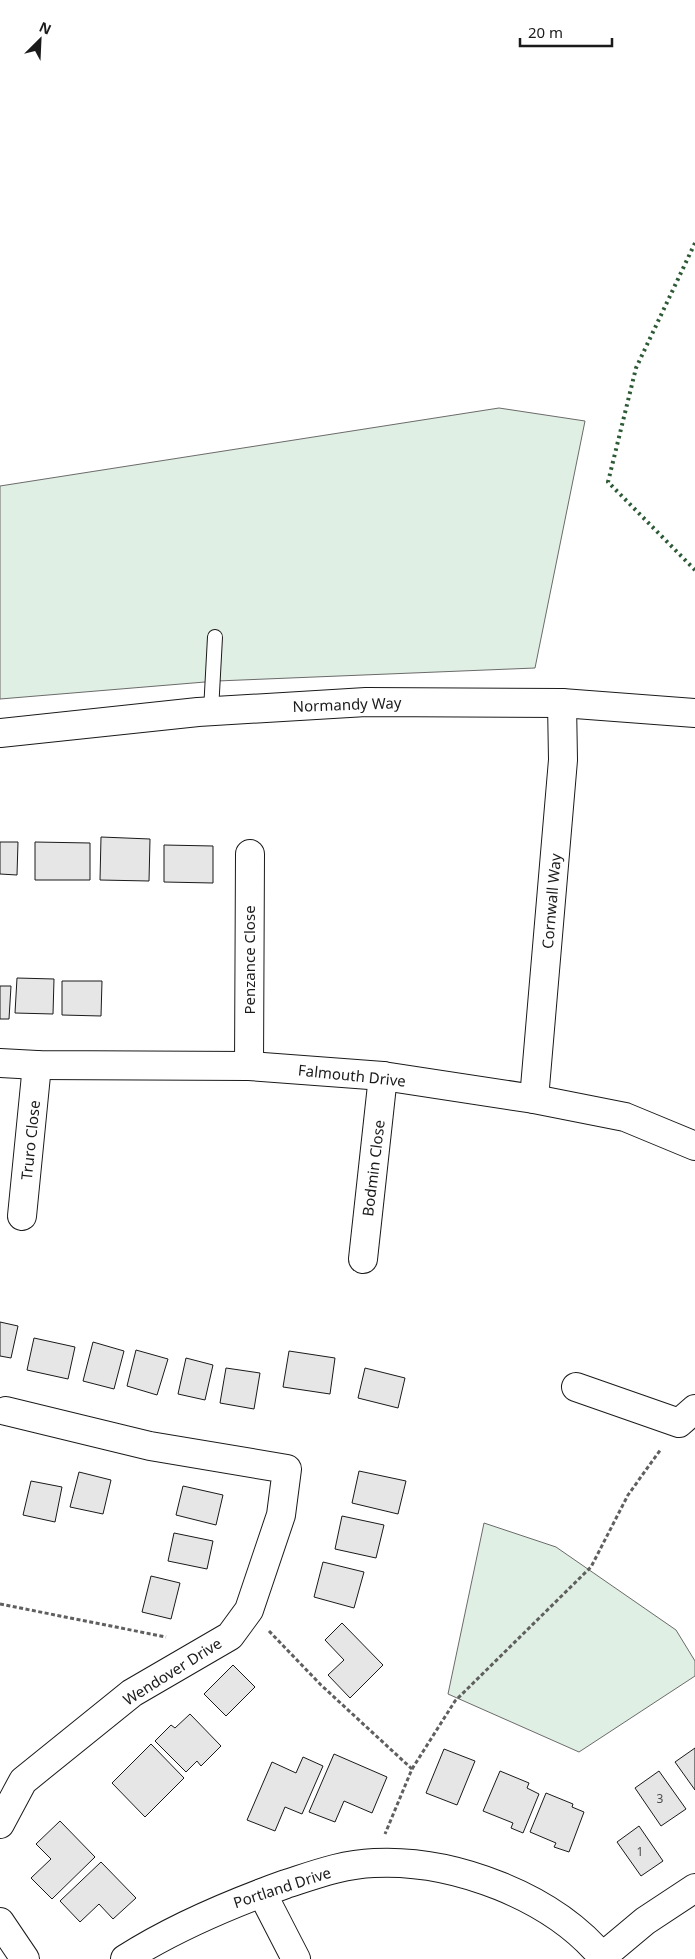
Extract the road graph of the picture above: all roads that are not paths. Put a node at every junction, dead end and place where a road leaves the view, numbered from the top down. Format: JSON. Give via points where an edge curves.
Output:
{"nodes":[{"id":1,"x":215,"y":637,"type":"dead end"},
{"id":2,"x":562,"y":703,"type":"junction"},
{"id":3,"x":211,"y":711,"type":"junction"},
{"id":4,"x":695,"y":713,"type":"edge"},
{"id":5,"x":0,"y":733,"type":"edge"},
{"id":6,"x":250,"y":854,"type":"dead end"},
{"id":7,"x":0,"y":1063,"type":"edge"},
{"id":8,"x":37,"y":1065,"type":"junction"},
{"id":9,"x":249,"y":1066,"type":"junction"},
{"id":10,"x":384,"y":1076,"type":"junction"},
{"id":11,"x":534,"y":1099,"type":"junction"},
{"id":12,"x":695,"y":1146,"type":"edge"},
{"id":13,"x":22,"y":1216,"type":"dead end"},
{"id":14,"x":362,"y":1259,"type":"dead end"},
{"id":15,"x":576,"y":1387,"type":"dead end"},
{"id":16,"x":6,"y":1411,"type":"dead end"},
{"id":17,"x":687,"y":1416,"type":"edge"},
{"id":18,"x":0,"y":1824,"type":"edge"},
{"id":19,"x":695,"y":1888,"type":"edge"},
{"id":20,"x":262,"y":1893,"type":"junction"},
{"id":21,"x":0,"y":1922,"type":"edge"},
{"id":22,"x":603,"y":1958,"type":"edge"},
{"id":23,"x":25,"y":1959,"type":"edge"},
{"id":24,"x":125,"y":1959,"type":"edge"},
{"id":25,"x":296,"y":1959,"type":"edge"}],
"edges":[{"from":1,"to":3,"type":"lane"},
{"from":2,"to":3,"type":"street","name":"Normandy Way","via":[[366,702]]},
{"from":2,"to":4,"type":"street","name":"Normandy Way"},
{"from":2,"to":11,"type":"street","name":"Cornwall Way","via":[[562,760]]},
{"from":3,"to":5,"type":"street","name":"Normandy Way"},
{"from":6,"to":9,"type":"street","name":"Penzance Close"},
{"from":7,"to":8,"type":"street","name":"Falmouth Drive"},
{"from":8,"to":9,"type":"street","name":"Falmouth Drive"},
{"from":8,"to":13,"type":"street","name":"Truro Close"},
{"from":9,"to":10,"type":"street","name":"Falmouth Drive"},
{"from":10,"to":11,"type":"street","name":"Falmouth Drive"},
{"from":10,"to":14,"type":"street","name":"Bodmin Close"},
{"from":11,"to":12,"type":"street","name":"Falmouth Drive","via":[[625,1118]]},
{"from":15,"to":17,"type":"street"},
{"from":16,"to":18,"type":"street","name":"Wendover Drive","via":[[150,1446],[288,1469],[281,1515],[249,1610],[230,1636],[132,1693],[23,1782]]},
{"from":19,"to":22,"type":"street","via":[[645,1921]]},
{"from":20,"to":22,"type":"street","name":"Portland Drive","via":[[327,1870],[373,1863],[416,1864],[498,1884],[570,1926]]},
{"from":20,"to":24,"type":"street","name":"Portland Drive","via":[[228,1905]]},
{"from":20,"to":25,"type":"street"},
{"from":21,"to":23,"type":"street"}]}
